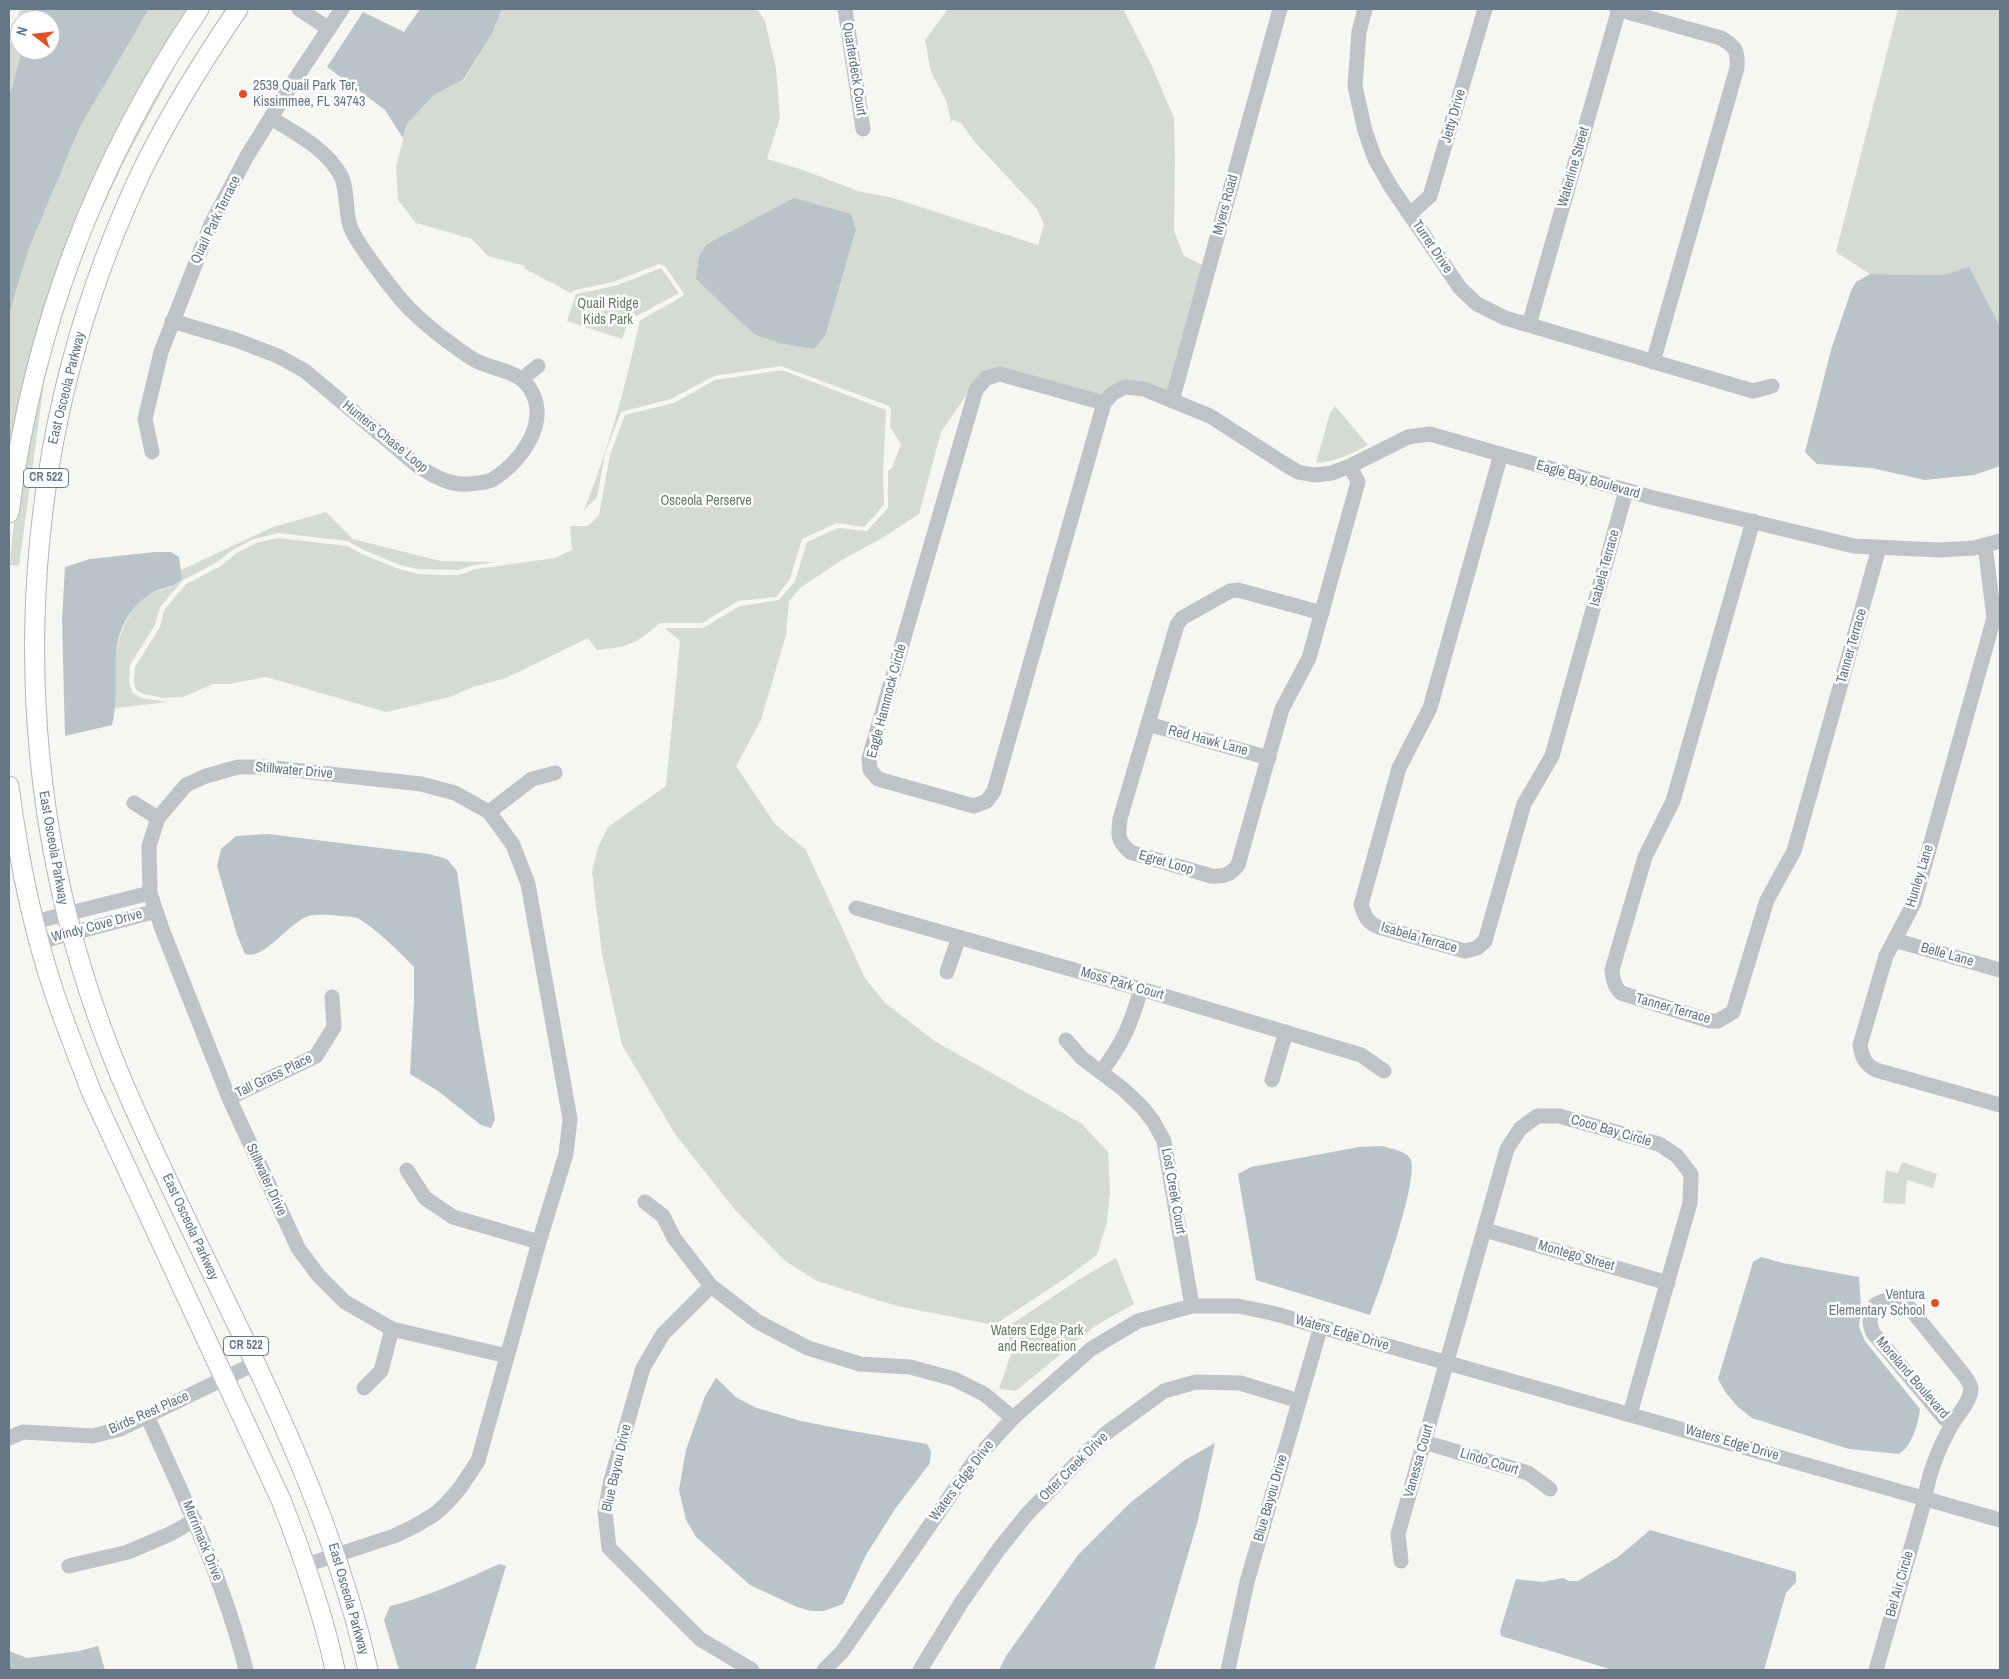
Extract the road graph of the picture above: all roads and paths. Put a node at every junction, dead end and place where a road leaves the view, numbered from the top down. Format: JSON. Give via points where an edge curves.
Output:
{"nodes":[{"id":1,"x":199,"y":9,"type":"edge"},
{"id":2,"x":238,"y":9,"type":"edge"},
{"id":3,"x":299,"y":9,"type":"edge"},
{"id":4,"x":845,"y":9,"type":"edge"},
{"id":5,"x":1280,"y":9,"type":"edge"},
{"id":6,"x":1366,"y":9,"type":"edge"},
{"id":7,"x":1485,"y":9,"type":"edge"},
{"id":8,"x":1618,"y":9,"type":"edge"},
{"id":9,"x":337,"y":10,"type":"edge"},
{"id":10,"x":329,"y":29,"type":"junction"},
{"id":11,"x":271,"y":118,"type":"junction"},
{"id":12,"x":863,"y":129,"type":"dead end"},
{"id":13,"x":1410,"y":214,"type":"junction"},
{"id":14,"x":172,"y":321,"type":"junction"},
{"id":15,"x":1529,"y":325,"type":"junction"},
{"id":16,"x":1653,"y":362,"type":"junction"},
{"id":17,"x":538,"y":366,"type":"dead end"},
{"id":18,"x":522,"y":379,"type":"junction"},
{"id":19,"x":1772,"y":386,"type":"dead end"},
{"id":20,"x":1172,"y":401,"type":"junction"},
{"id":21,"x":1104,"y":403,"type":"junction"},
{"id":22,"x":152,"y":452,"type":"dead end"},
{"id":23,"x":1502,"y":454,"type":"junction"},
{"id":24,"x":1350,"y":466,"type":"junction"},
{"id":25,"x":1626,"y":491,"type":"junction"},
{"id":26,"x":9,"y":514,"type":"edge"},
{"id":27,"x":1753,"y":521,"type":"junction"},
{"id":28,"x":2000,"y":541,"type":"edge"},
{"id":29,"x":1985,"y":545,"type":"junction"},
{"id":30,"x":1879,"y":548,"type":"junction"},
{"id":31,"x":1322,"y":613,"type":"junction"},
{"id":32,"x":1995,"y":633,"type":"edge"},
{"id":33,"x":1148,"y":724,"type":"junction"},
{"id":34,"x":1269,"y":758,"type":"junction"},
{"id":35,"x":554,"y":773,"type":"dead end"},
{"id":36,"x":9,"y":786,"type":"edge"},
{"id":37,"x":134,"y":803,"type":"dead end"},
{"id":38,"x":489,"y":812,"type":"junction"},
{"id":39,"x":158,"y":818,"type":"junction"},
{"id":40,"x":150,"y":893,"type":"junction"},
{"id":41,"x":856,"y":908,"type":"dead end"},
{"id":42,"x":156,"y":911,"type":"junction"},
{"id":43,"x":65,"y":914,"type":"junction"},
{"id":44,"x":34,"y":922,"type":"junction"},
{"id":45,"x":70,"y":934,"type":"junction"},
{"id":46,"x":959,"y":937,"type":"junction"},
{"id":47,"x":1894,"y":940,"type":"junction"},
{"id":48,"x":39,"y":942,"type":"junction"},
{"id":49,"x":2000,"y":970,"type":"edge"},
{"id":50,"x":947,"y":972,"type":"dead end"},
{"id":51,"x":1141,"y":989,"type":"junction"},
{"id":52,"x":332,"y":997,"type":"dead end"},
{"id":53,"x":1286,"y":1032,"type":"junction"},
{"id":54,"x":1066,"y":1040,"type":"dead end"},
{"id":55,"x":1384,"y":1071,"type":"dead end"},
{"id":56,"x":1100,"y":1072,"type":"junction"},
{"id":57,"x":1272,"y":1080,"type":"dead end"},
{"id":58,"x":229,"y":1098,"type":"junction"},
{"id":59,"x":2000,"y":1105,"type":"edge"},
{"id":60,"x":407,"y":1170,"type":"dead end"},
{"id":61,"x":645,"y":1202,"type":"dead end"},
{"id":62,"x":1485,"y":1230,"type":"junction"},
{"id":63,"x":538,"y":1242,"type":"junction"},
{"id":64,"x":1668,"y":1283,"type":"junction"},
{"id":65,"x":711,"y":1286,"type":"junction"},
{"id":66,"x":1192,"y":1306,"type":"junction"},
{"id":67,"x":1321,"y":1326,"type":"junction"},
{"id":68,"x":392,"y":1329,"type":"junction"},
{"id":69,"x":507,"y":1356,"type":"junction"},
{"id":70,"x":1446,"y":1362,"type":"junction"},
{"id":71,"x":254,"y":1364,"type":"junction"},
{"id":72,"x":225,"y":1378,"type":"junction"},
{"id":73,"x":364,"y":1388,"type":"dead end"},
{"id":74,"x":1299,"y":1400,"type":"junction"},
{"id":75,"x":1630,"y":1414,"type":"junction"},
{"id":76,"x":147,"y":1416,"type":"junction"},
{"id":77,"x":1013,"y":1418,"type":"junction"},
{"id":78,"x":1952,"y":1424,"type":"junction"},
{"id":79,"x":9,"y":1438,"type":"edge"},
{"id":80,"x":1424,"y":1442,"type":"junction"},
{"id":81,"x":1550,"y":1489,"type":"dead end"},
{"id":82,"x":1925,"y":1499,"type":"junction"},
{"id":83,"x":195,"y":1520,"type":"junction"},
{"id":84,"x":2000,"y":1520,"type":"edge"},
{"id":85,"x":337,"y":1555,"type":"junction"},
{"id":86,"x":1401,"y":1561,"type":"dead end"},
{"id":87,"x":306,"y":1565,"type":"junction"},
{"id":88,"x":68,"y":1566,"type":"dead end"},
{"id":89,"x":246,"y":1670,"type":"edge"},
{"id":90,"x":335,"y":1670,"type":"edge"},
{"id":91,"x":368,"y":1670,"type":"edge"},
{"id":92,"x":752,"y":1670,"type":"edge"},
{"id":93,"x":824,"y":1670,"type":"edge"},
{"id":94,"x":920,"y":1670,"type":"edge"},
{"id":95,"x":1228,"y":1670,"type":"edge"},
{"id":96,"x":1876,"y":1670,"type":"edge"}],
"edges":[{"from":1,"to":26,"type":"main road","number":"CR 522","via":[[119,145],[76,243],[58,291],[31,387]]},
{"from":2,"to":43,"type":"main road","name":"East Osceola Parkway","number":"CR 522","via":[[188,86],[140,174],[117,227],[78,339],[55,428],[38,535],[33,660],[39,768]]},
{"from":3,"to":10,"type":"street"},
{"from":4,"to":12,"type":"street","name":"Quarterdeck Court"},
{"from":5,"to":20,"type":"street","name":"Myers Road"},
{"from":6,"to":13,"type":"street","name":"Turret Drive","via":[[1359,32],[1355,86],[1375,159]]},
{"from":7,"to":13,"type":"street","name":"Jetty Drive","via":[[1430,196]]},
{"from":8,"to":15,"type":"street","name":"Waterline Street"},
{"from":8,"to":16,"type":"street","via":[[1721,38],[1734,45],[1738,56],[1735,78]]},
{"from":9,"to":10,"type":"street","name":"Quail Park Terrace"},
{"from":10,"to":11,"type":"street","name":"Quail Park Terrace"},
{"from":11,"to":14,"type":"street","name":"Quail Park Terrace","via":[[211,224]]},
{"from":11,"to":18,"type":"street","via":[[321,150],[341,176],[350,227],[405,303],[448,342],[473,359]]},
{"from":13,"to":15,"type":"street","name":"Turret Drive","via":[[1460,288],[1477,304]]},
{"from":14,"to":18,"type":"street","name":"Hunters Chase Loop","via":[[236,340],[278,356],[305,371],[418,466],[436,478],[465,486],[490,481],[515,462],[530,441],[537,410],[532,392]]},
{"from":14,"to":22,"type":"street","name":"Quail Park Terrace","via":[[145,419]]},
{"from":15,"to":16,"type":"street","name":"Turret Drive"},
{"from":16,"to":19,"type":"street","name":"Turret Drive","via":[[1753,391]]},
{"from":17,"to":18,"type":"street"},
{"from":20,"to":21,"type":"street","via":[[1144,389],[1125,387]]},
{"from":20,"to":24,"type":"street","name":"Eagle Bay Boulevard","via":[[1210,416],[1298,472],[1314,475],[1332,473]]},
{"from":21,"to":21,"type":"street","name":"Eagle Hammock Circle","via":[[1000,374],[986,378],[976,390],[869,758],[870,770],[878,779],[974,806],[987,801],[994,791]]},
{"from":23,"to":24,"type":"street","name":"Eagle Bay Boulevard","via":[[1430,434],[1408,436]]},
{"from":23,"to":25,"type":"street","name":"Eagle Bay Boulevard"},
{"from":23,"to":25,"type":"street","name":"Isabela Terrace","via":[[1430,708],[1399,768],[1361,905],[1370,924],[1379,927],[1465,951],[1477,948],[1485,941],[1524,804],[1552,756]]},
{"from":24,"to":31,"type":"street","name":"Egret Loop","via":[[1358,482]]},
{"from":25,"to":27,"type":"street","name":"Eagle Bay Boulevard"},
{"from":27,"to":30,"type":"street","name":"Eagle Bay Boulevard","via":[[1854,546]]},
{"from":27,"to":30,"type":"street","name":"Tanner Terrace","via":[[1673,801],[1645,857],[1612,970],[1616,988],[1621,993],[1710,1021],[1718,1021],[1732,1012],[1767,900],[1794,851]]},
{"from":28,"to":29,"type":"street","name":"Eagle Bay Boulevard"},
{"from":29,"to":30,"type":"street","name":"Eagle Bay Boulevard","via":[[1939,550]]},
{"from":29,"to":32,"type":"street","name":"Hunley Lane"},
{"from":31,"to":33,"type":"street","name":"Egret Loop","via":[[1238,590],[1182,618],[1177,625]]},
{"from":31,"to":34,"type":"street","name":"Egret Loop","via":[[1310,658],[1282,709]]},
{"from":32,"to":47,"type":"street","name":"Hunley Lane","via":[[1914,903]]},
{"from":33,"to":34,"type":"street","name":"Red Hawk Lane"},
{"from":33,"to":34,"type":"street","name":"Egret Loop","via":[[1120,819],[1120,844],[1130,852],[1211,876],[1222,877],[1232,873],[1238,865]]},
{"from":35,"to":38,"type":"street","via":[[532,779]]},
{"from":36,"to":44,"type":"main road","number":"CR 522","via":[[14,829]]},
{"from":37,"to":39,"type":"street"},
{"from":38,"to":39,"type":"street","name":"Stillwater Drive","via":[[455,793],[421,784],[238,767],[206,776],[186,786]]},
{"from":38,"to":63,"type":"street","name":"Stillwater Drive","via":[[513,845],[528,884],[570,1119],[566,1154]]},
{"from":39,"to":40,"type":"street","name":"Stillwater Drive","via":[[150,846]]},
{"from":40,"to":42,"type":"street","name":"Stillwater Drive"},
{"from":40,"to":43,"type":"street","name":"Windy Cove Drive"},
{"from":41,"to":46,"type":"street","name":"Moss Park Court"},
{"from":42,"to":45,"type":"street","name":"Windy Cove Drive"},
{"from":42,"to":58,"type":"street","name":"Stillwater Drive"},
{"from":43,"to":44,"type":"street","name":"Windy Cove Drive"},
{"from":43,"to":45,"type":"main road","name":"East Osceola Parkway","number":"CR 522"},
{"from":44,"to":48,"type":"main road","number":"CR 522"},
{"from":45,"to":48,"type":"street","name":"Windy Cove Drive"},
{"from":45,"to":71,"type":"main road","name":"East Osceola Parkway","number":"CR 522","via":[[120,1076]]},
{"from":46,"to":50,"type":"street"},
{"from":46,"to":51,"type":"street","name":"Moss Park Court"},
{"from":47,"to":49,"type":"street","name":"Belle Lane"},
{"from":47,"to":59,"type":"street","name":"Hunley Lane","via":[[1886,956],[1860,1045],[1867,1066]]},
{"from":48,"to":72,"type":"main road","number":"CR 522","via":[[54,993],[91,1091]]},
{"from":51,"to":53,"type":"street","name":"Moss Park Court"},
{"from":51,"to":56,"type":"street","via":[[1124,1038]]},
{"from":52,"to":58,"type":"street","name":"Tall Grass Place","via":[[334,1027],[316,1056]]},
{"from":53,"to":55,"type":"street","name":"Moss Park Court","via":[[1361,1055]]},
{"from":53,"to":57,"type":"street"},
{"from":54,"to":56,"type":"street","name":"Lost Creek Court"},
{"from":56,"to":66,"type":"street","name":"Lost Creek Court","via":[[1142,1107],[1164,1141]]},
{"from":58,"to":68,"type":"street","name":"Stillwater Drive","via":[[298,1248],[318,1275],[345,1302]]},
{"from":60,"to":63,"type":"street","via":[[426,1198],[454,1217]]},
{"from":61,"to":65,"type":"street","via":[[663,1216],[674,1238]]},
{"from":62,"to":64,"type":"street","name":"Montego Street"},
{"from":62,"to":64,"type":"street","name":"Coco Bay Circle","via":[[1507,1149],[1520,1129],[1538,1116],[1559,1116],[1659,1144],[1677,1156],[1691,1174],[1690,1203]]},
{"from":62,"to":70,"type":"street","name":"Coco Bay Circle"},
{"from":63,"to":69,"type":"street","name":"Stillwater Drive"},
{"from":64,"to":75,"type":"street","name":"Coco Bay Circle"},
{"from":65,"to":77,"type":"street","via":[[758,1322],[808,1348],[860,1364],[910,1367],[954,1379],[984,1394]]},
{"from":65,"to":92,"type":"street","name":"Blue Bayou Drive","via":[[663,1334],[643,1368],[605,1512],[609,1548],[700,1639]]},
{"from":66,"to":67,"type":"street","name":"Waters Edge Drive","via":[[1238,1306]]},
{"from":66,"to":77,"type":"street","name":"Waters Edge Drive","via":[[1138,1321],[1091,1349]]},
{"from":67,"to":70,"type":"street","name":"Waters Edge Drive"},
{"from":67,"to":74,"type":"street","name":"Blue Bayou Drive"},
{"from":68,"to":69,"type":"street","name":"Stillwater Drive"},
{"from":68,"to":73,"type":"street","via":[[381,1371]]},
{"from":69,"to":85,"type":"street","name":"Stillwater Drive","via":[[478,1461],[460,1488],[435,1514],[415,1526]]},
{"from":70,"to":75,"type":"street","name":"Waters Edge Drive"},
{"from":70,"to":80,"type":"street","name":"Vanessa Court"},
{"from":71,"to":72,"type":"street","name":"Birds Rest Place"},
{"from":71,"to":85,"type":"main road","name":"East Osceola Parkway","number":"CR 522","via":[[304,1470]]},
{"from":72,"to":76,"type":"street","name":"Birds Rest Place"},
{"from":72,"to":87,"type":"main road","number":"CR 522","via":[[281,1500]]},
{"from":74,"to":94,"type":"street","name":"Otter Creek Drive","via":[[1240,1383],[1196,1382],[1164,1391],[1105,1434],[1028,1513],[961,1604]]},
{"from":74,"to":95,"type":"street","name":"Blue Bayou Drive","via":[[1247,1582]]},
{"from":75,"to":82,"type":"street","name":"Waters Edge Drive"},
{"from":76,"to":79,"type":"street","name":"Birds Rest Place","via":[[120,1429],[93,1436],[23,1432]]},
{"from":76,"to":83,"type":"street","name":"Merrimack Drive"},
{"from":77,"to":93,"type":"street","name":"Waters Edge Drive","via":[[975,1460],[842,1652]]},
{"from":78,"to":78,"type":"street","name":"Moreland Boulevard","via":[[1963,1408],[1971,1390],[1970,1384],[1908,1306],[1889,1299],[1875,1305],[1870,1316],[1873,1333]]},
{"from":78,"to":82,"type":"street","name":"Moreland Boulevard","via":[[1933,1465]]},
{"from":80,"to":81,"type":"street","name":"Lindo Court","via":[[1528,1473]]},
{"from":80,"to":86,"type":"street","name":"Vanessa Court","via":[[1398,1534]]},
{"from":82,"to":84,"type":"street","name":"Waters Edge Drive"},
{"from":82,"to":96,"type":"street","name":"Bel Air Circle"},
{"from":83,"to":88,"type":"street","via":[[128,1552]]},
{"from":83,"to":89,"type":"street","name":"Merrimack Drive","via":[[225,1598]]},
{"from":85,"to":87,"type":"street","name":"Stillwater Drive"},
{"from":85,"to":91,"type":"main road","name":"East Osceola Parkway","number":"CR 522"},
{"from":87,"to":90,"type":"main road","number":"CR 522"}]}
